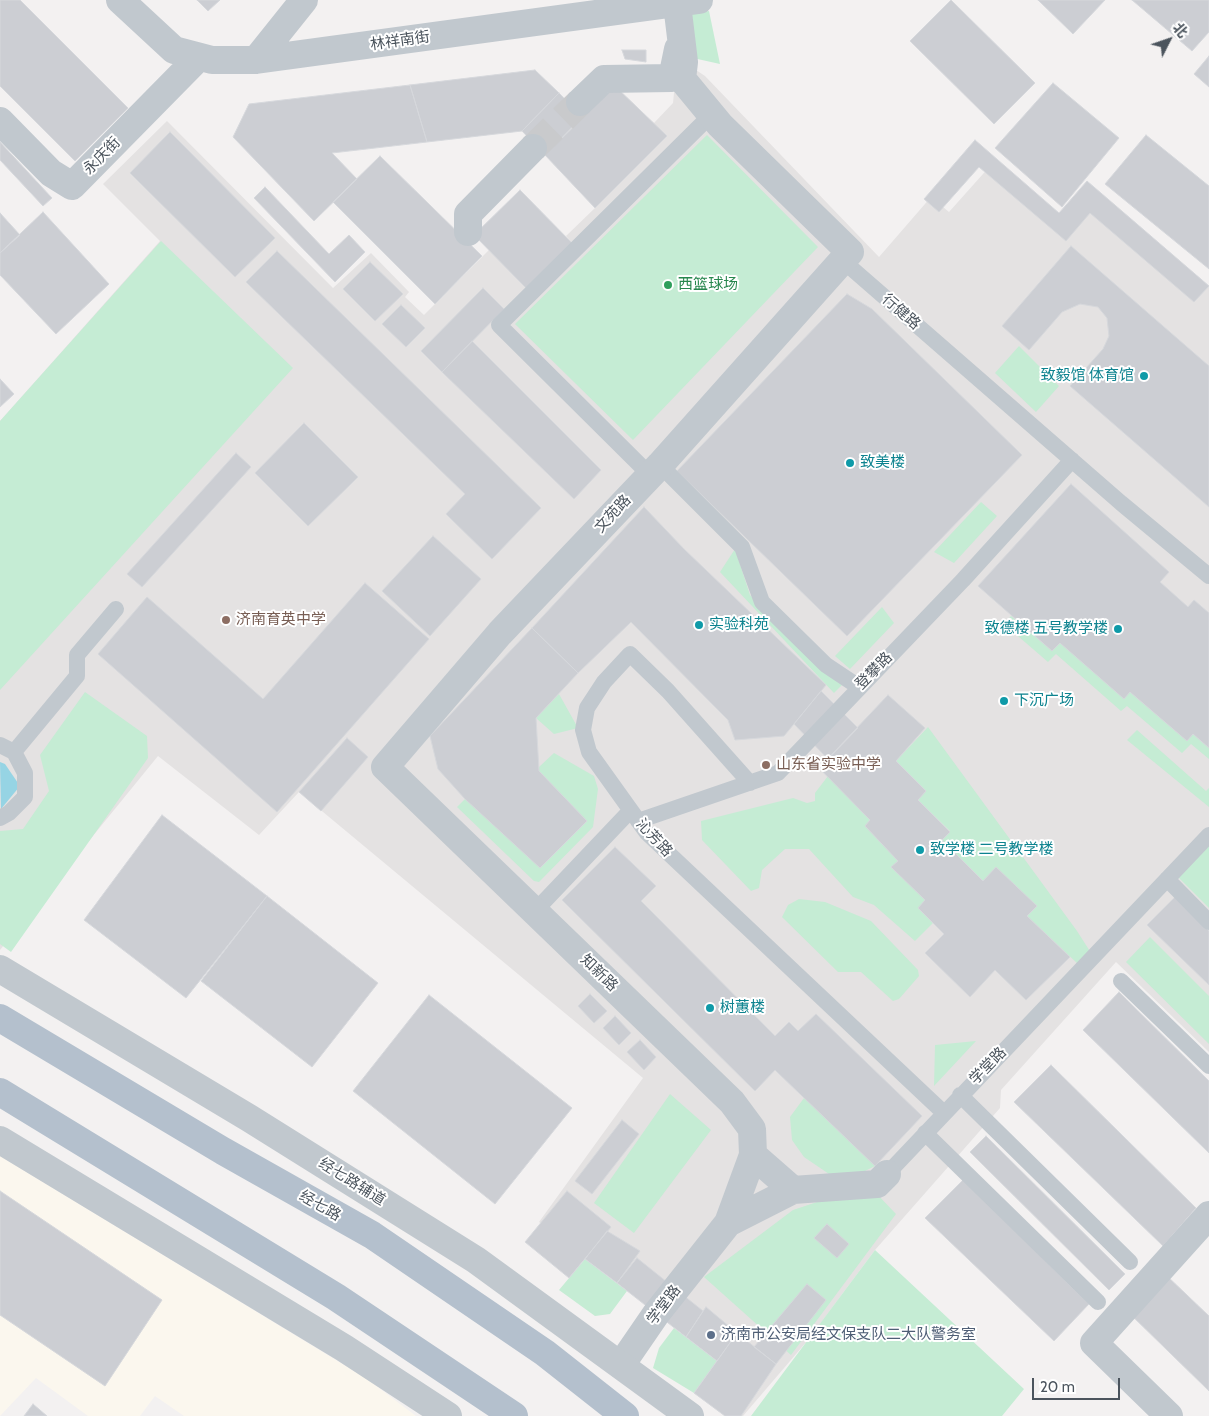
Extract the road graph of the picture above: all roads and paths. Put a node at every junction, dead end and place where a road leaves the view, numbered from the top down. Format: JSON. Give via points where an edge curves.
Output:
{"nodes":[{"id":1,"x":120,"y":0,"type":"edge"},
{"id":2,"x":304,"y":0,"type":"edge"},
{"id":3,"x":688,"y":2,"type":"edge"},
{"id":4,"x":682,"y":48,"type":"junction"},
{"id":5,"x":199,"y":57,"type":"junction"},
{"id":6,"x":256,"y":60,"type":"junction"},
{"id":7,"x":580,"y":102,"type":"tunnel mouth"},
{"id":8,"x":712,"y":114,"type":"junction"},
{"id":9,"x":0,"y":121,"type":"edge"},
{"id":10,"x":533,"y":148,"type":"tunnel mouth"},
{"id":11,"x":468,"y":232,"type":"dead end"},
{"id":12,"x":842,"y":260,"type":"junction"},
{"id":13,"x":1072,"y":460,"type":"junction"},
{"id":14,"x":655,"y":470,"type":"junction"},
{"id":15,"x":1209,"y":576,"type":"edge"},
{"id":16,"x":116,"y":609,"type":"dead end"},
{"id":17,"x":859,"y":687,"type":"junction"},
{"id":18,"x":7,"y":749,"type":"edge"},
{"id":19,"x":385,"y":767,"type":"joint"},
{"id":20,"x":750,"y":783,"type":"junction"},
{"id":21,"x":634,"y":816,"type":"junction"},
{"id":22,"x":0,"y":818,"type":"edge"},
{"id":23,"x":1209,"y":835,"type":"edge"},
{"id":24,"x":1167,"y":879,"type":"junction"},
{"id":25,"x":535,"y":912,"type":"junction"},
{"id":26,"x":1209,"y":922,"type":"edge"},
{"id":27,"x":0,"y":969,"type":"edge"},
{"id":28,"x":1121,"y":981,"type":"dead end"},
{"id":29,"x":0,"y":1018,"type":"edge"},
{"id":30,"x":1209,"y":1066,"type":"edge"},
{"id":31,"x":0,"y":1092,"type":"edge"},
{"id":32,"x":960,"y":1095,"type":"junction"},
{"id":33,"x":944,"y":1113,"type":"junction"},
{"id":34,"x":925,"y":1133,"type":"junction"},
{"id":35,"x":0,"y":1140,"type":"edge"},
{"id":36,"x":753,"y":1155,"type":"junction"},
{"id":37,"x":887,"y":1174,"type":"joint"},
{"id":38,"x":793,"y":1190,"type":"junction"},
{"id":39,"x":1209,"y":1215,"type":"edge"},
{"id":40,"x":728,"y":1223,"type":"junction"},
{"id":41,"x":1130,"y":1262,"type":"dead end"},
{"id":42,"x":1098,"y":1302,"type":"dead end"},
{"id":43,"x":621,"y":1365,"type":"junction"},
{"id":44,"x":446,"y":1415,"type":"edge"},
{"id":45,"x":514,"y":1416,"type":"edge"},
{"id":46,"x":625,"y":1416,"type":"edge"},
{"id":47,"x":690,"y":1416,"type":"edge"},
{"id":48,"x":1169,"y":1416,"type":"edge"}],
"edges":[{"from":1,"to":5,"type":"street","name":"林祥南街","via":[[174,50]]},
{"from":2,"to":6,"type":"street"},
{"from":3,"to":4,"type":"street"},
{"from":3,"to":6,"type":"street","name":"林祥南街"},
{"from":4,"to":7,"type":"street","via":[[678,49],[672,78],[604,80]]},
{"from":4,"to":8,"type":"street","via":[[682,79]]},
{"from":5,"to":6,"type":"street","name":"林祥南街"},
{"from":5,"to":9,"type":"street","name":"永庆街","via":[[72,186],[51,173]]},
{"from":8,"to":12,"type":"street","via":[[850,252]]},
{"from":8,"to":14,"type":"lane","via":[[500,325]]},
{"from":10,"to":11,"type":"street","via":[[468,214]]},
{"from":12,"to":13,"type":"lane","name":"行健路"},
{"from":12,"to":14,"type":"street","name":"文苑路"},
{"from":13,"to":15,"type":"lane","name":"行健路"},
{"from":13,"to":17,"type":"lane","name":"登攀路","via":[[946,598]]},
{"from":14,"to":17,"type":"lane","via":[[742,547],[762,602],[826,664]]},
{"from":14,"to":19,"type":"street","name":"文苑路","via":[[500,633]]},
{"from":16,"to":18,"type":"lane","via":[[77,656],[77,676]]},
{"from":17,"to":20,"type":"lane","name":"登攀路","via":[[778,773]]},
{"from":18,"to":22,"type":"lane","via":[[25,772],[25,797]]},
{"from":19,"to":25,"type":"street","name":"知新路"},
{"from":20,"to":21,"type":"lane","name":"登攀路"},
{"from":20,"to":21,"type":"lane","name":"沁芳路","via":[[668,691],[630,654],[604,682],[587,708],[583,730],[589,752]]},
{"from":21,"to":25,"type":"lane","name":"登攀路"},
{"from":21,"to":33,"type":"lane","name":"沁芳路","via":[[686,871]]},
{"from":23,"to":24,"type":"lane","name":"学堂路"},
{"from":24,"to":26,"type":"lane"},
{"from":24,"to":32,"type":"lane","name":"学堂路"},
{"from":25,"to":36,"type":"street","name":"知新路","via":[[732,1102],[752,1129]]},
{"from":27,"to":43,"type":"street","name":"经七路辅道","via":[[249,1118],[468,1255]]},
{"from":28,"to":30,"type":"lane"},
{"from":29,"to":46,"type":"main road","name":"经七路","via":[[223,1151],[372,1235],[545,1354]]},
{"from":31,"to":45,"type":"main road","via":[[336,1297]]},
{"from":32,"to":33,"type":"lane","name":"学堂路"},
{"from":32,"to":41,"type":"lane"},
{"from":33,"to":34,"type":"lane","name":"学堂路"},
{"from":34,"to":37,"type":"lane","name":"学堂路"},
{"from":34,"to":42,"type":"lane"},
{"from":35,"to":44,"type":"street","via":[[328,1338]]},
{"from":36,"to":38,"type":"street"},
{"from":36,"to":40,"type":"street","name":"学堂路"},
{"from":37,"to":38,"type":"street","name":"学堂路","via":[[877,1184]]},
{"from":38,"to":40,"type":"street","name":"学堂路"},
{"from":39,"to":48,"type":"street","via":[[1094,1343]]},
{"from":40,"to":43,"type":"street","name":"学堂路","via":[[656,1314]]},
{"from":43,"to":47,"type":"street","name":"经七路辅道"}]}
